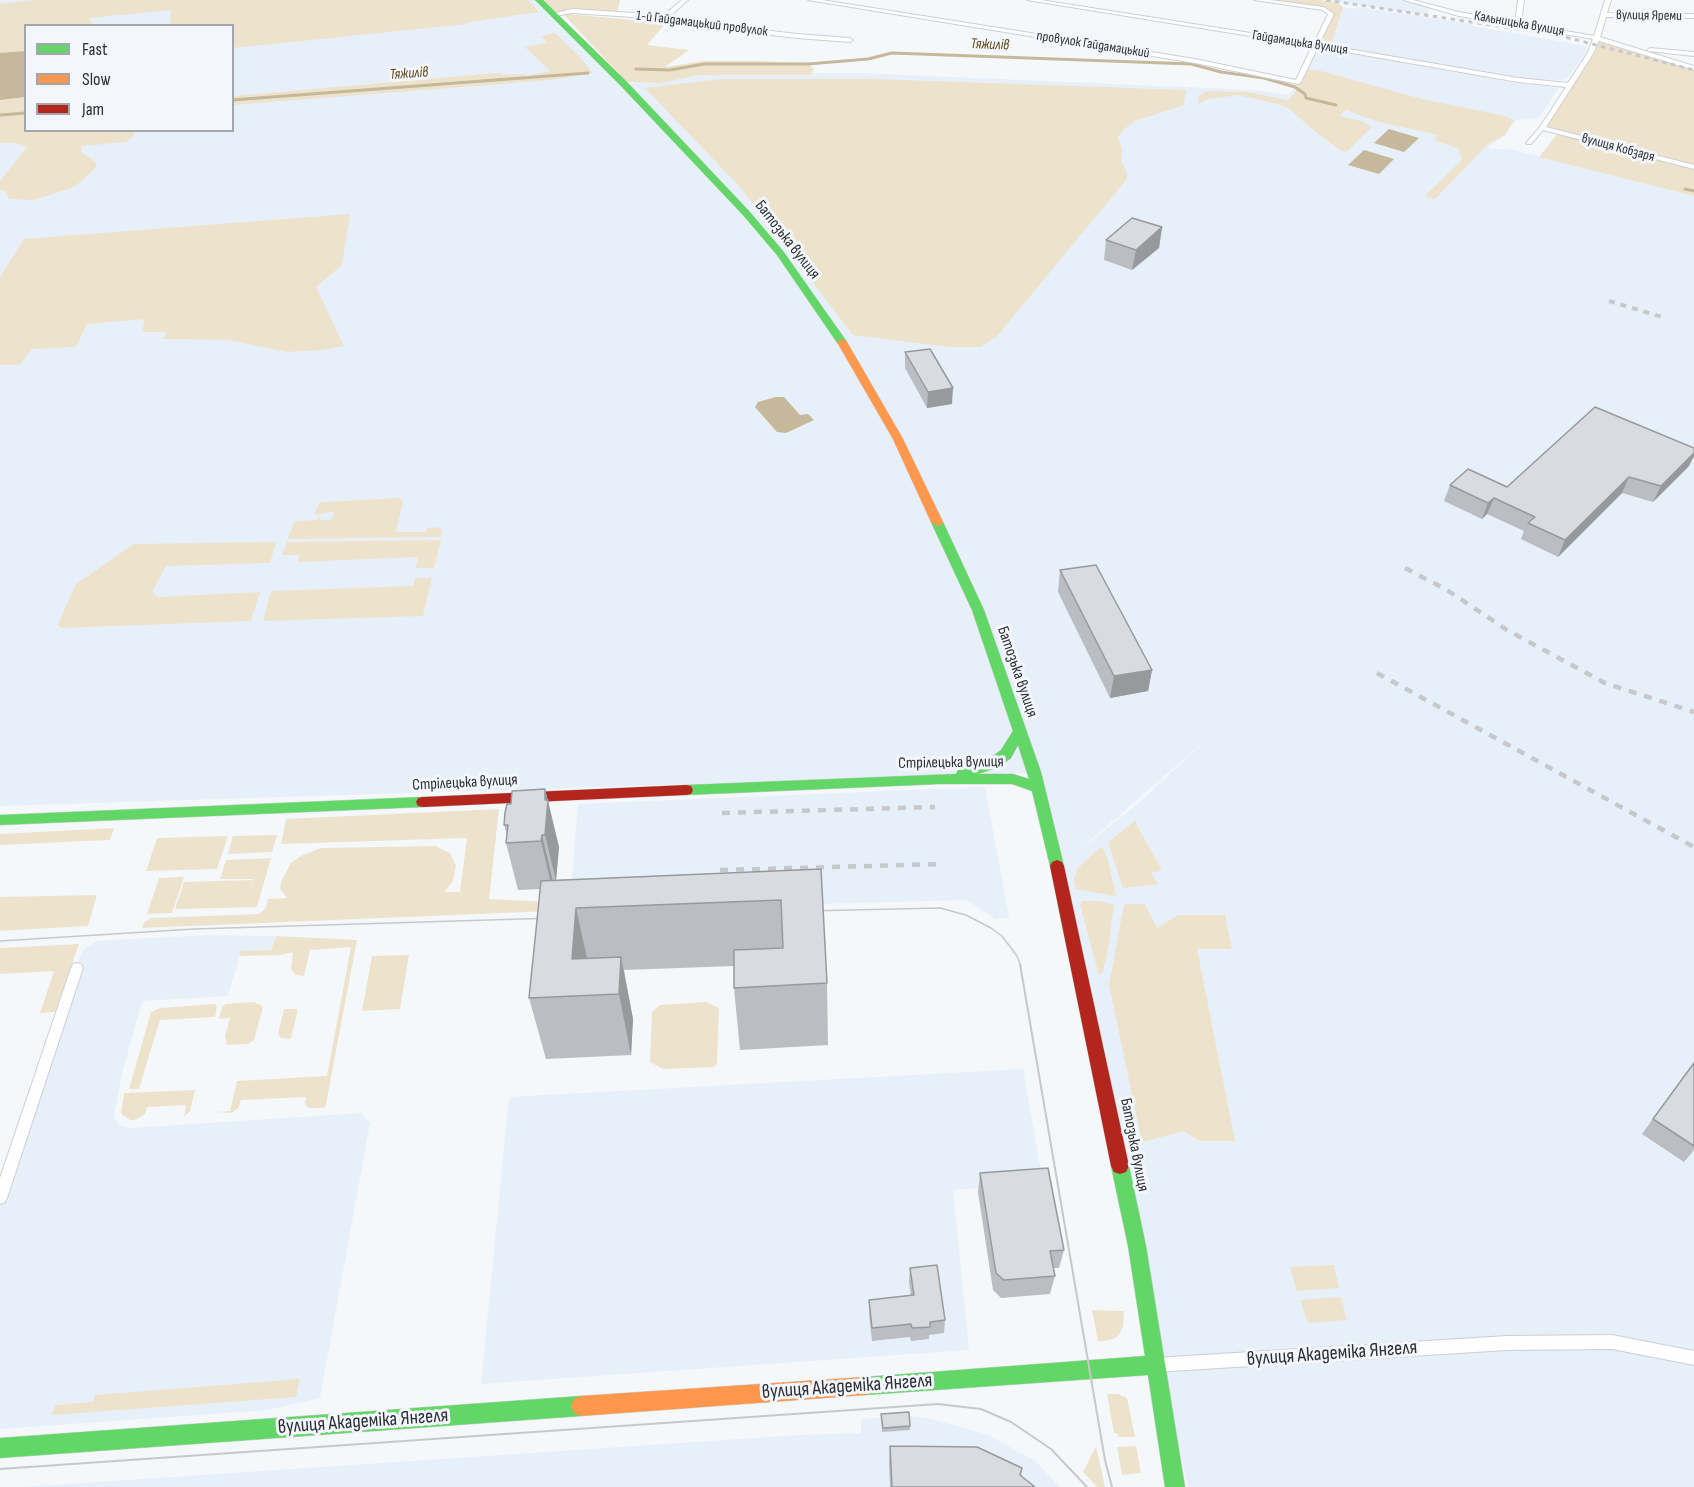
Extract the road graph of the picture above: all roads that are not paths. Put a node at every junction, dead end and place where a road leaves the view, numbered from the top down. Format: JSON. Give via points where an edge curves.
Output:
{"nodes":[{"id":1,"x":539,"y":0,"type":"edge"},
{"id":2,"x":685,"y":0,"type":"edge"},
{"id":3,"x":811,"y":0,"type":"edge"},
{"id":4,"x":1030,"y":0,"type":"edge"},
{"id":5,"x":1257,"y":0,"type":"edge"},
{"id":6,"x":1407,"y":0,"type":"edge"},
{"id":7,"x":1521,"y":0,"type":"edge"},
{"id":8,"x":1608,"y":0,"type":"edge"},
{"id":9,"x":554,"y":14,"type":"junction"},
{"id":10,"x":1604,"y":15,"type":"junction"},
{"id":11,"x":1694,"y":16,"type":"edge"},
{"id":12,"x":665,"y":18,"type":"junction"},
{"id":13,"x":1518,"y":24,"type":"junction"},
{"id":14,"x":1596,"y":38,"type":"junction"},
{"id":15,"x":850,"y":40,"type":"dead end"},
{"id":16,"x":1316,"y":45,"type":"junction"},
{"id":17,"x":1635,"y":48,"type":"junction"},
{"id":18,"x":1694,"y":54,"type":"edge"},
{"id":19,"x":1694,"y":68,"type":"edge"},
{"id":20,"x":1569,"y":85,"type":"junction"},
{"id":21,"x":1542,"y":128,"type":"junction"},
{"id":22,"x":1529,"y":143,"type":"dead end"},
{"id":23,"x":1694,"y":167,"type":"edge"},
{"id":24,"x":1020,"y":730,"type":"junction"},
{"id":25,"x":939,"y":778,"type":"junction"},
{"id":26,"x":1038,"y":788,"type":"junction"},
{"id":27,"x":0,"y":820,"type":"edge"},
{"id":28,"x":77,"y":968,"type":"dead end"},
{"id":29,"x":0,"y":1198,"type":"edge"},
{"id":30,"x":1694,"y":1358,"type":"edge"},
{"id":31,"x":1155,"y":1365,"type":"junction"},
{"id":32,"x":0,"y":1448,"type":"edge"},
{"id":33,"x":1175,"y":1487,"type":"edge"}],
"edges":[{"from":1,"to":9,"type":"main road","name":"Батозька вулиця"},
{"from":2,"to":12,"type":"street"},
{"from":3,"to":16,"type":"street","name":"провулок Гайдамацький","via":[[1298,81]]},
{"from":4,"to":16,"type":"street","name":"Гайдамацька вулиця"},
{"from":5,"to":16,"type":"street","via":[[1324,9],[1331,14]]},
{"from":6,"to":13,"type":"street","name":"Кальницька вулиця"},
{"from":7,"to":13,"type":"street"},
{"from":8,"to":10,"type":"street"},
{"from":9,"to":12,"type":"street","name":"1-й Гайдамацький провулок","via":[[572,11]]},
{"from":9,"to":24,"type":"main road","name":"Батозька вулиця","via":[[746,213],[780,254],[842,344],[898,439],[947,541],[978,610]]},
{"from":10,"to":11,"type":"street","name":"вулиця Яреми"},
{"from":10,"to":14,"type":"street"},
{"from":12,"to":15,"type":"street","name":"1-й Гайдамацький провулок"},
{"from":13,"to":14,"type":"street","name":"Кальницька вулиця"},
{"from":14,"to":17,"type":"street","name":"Кальницька вулиця"},
{"from":14,"to":20,"type":"street"},
{"from":16,"to":20,"type":"street","name":"Гайдамацька вулиця","via":[[1518,80]]},
{"from":17,"to":18,"type":"street"},
{"from":17,"to":19,"type":"street"},
{"from":20,"to":21,"type":"street"},
{"from":21,"to":22,"type":"street"},
{"from":21,"to":23,"type":"street","name":"вулиця Кобзаря"},
{"from":24,"to":25,"type":"main road","via":[[1012,747],[994,763],[980,770]]},
{"from":24,"to":26,"type":"main road","name":"Батозька вулиця"},
{"from":25,"to":26,"type":"main road","name":"Стрілецька вулиця","via":[[1013,779]]},
{"from":25,"to":27,"type":"main road","name":"Стрілецька вулиця"},
{"from":26,"to":31,"type":"main road","name":"Батозька вулиця","via":[[1114,1127]]},
{"from":28,"to":29,"type":"street"},
{"from":30,"to":31,"type":"street","name":"вулиця Академіка Янгеля","via":[[1612,1342],[1507,1343]]},
{"from":31,"to":32,"type":"main road","name":"вулиця Академіка Янгеля"},
{"from":31,"to":33,"type":"main road","name":"Батозька вулиця"}]}
